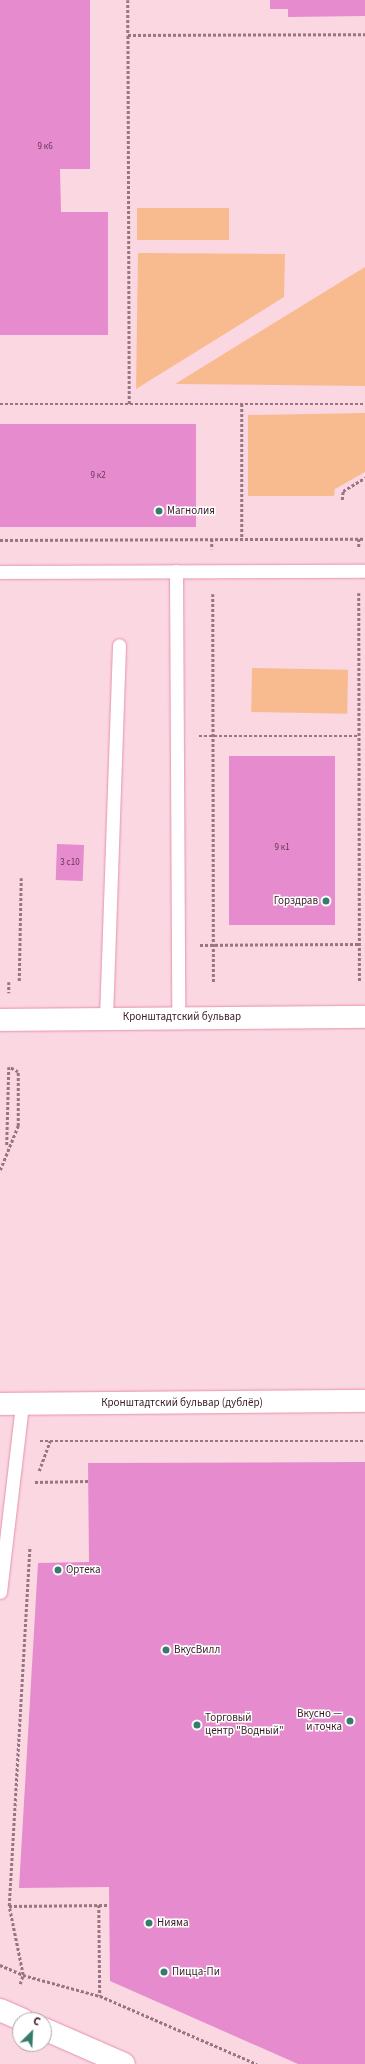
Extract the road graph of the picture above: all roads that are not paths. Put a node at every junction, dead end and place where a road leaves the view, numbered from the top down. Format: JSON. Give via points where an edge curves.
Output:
{"nodes":[{"id":1,"x":176,"y":571,"type":"junction"},
{"id":2,"x":362,"y":571,"type":"edge"},
{"id":3,"x":0,"y":572,"type":"edge"},
{"id":4,"x":119,"y":645,"type":"dead end"},
{"id":5,"x":178,"y":1017,"type":"junction"},
{"id":6,"x":365,"y":1017,"type":"edge"},
{"id":7,"x":106,"y":1018,"type":"junction"},
{"id":8,"x":0,"y":1020,"type":"edge"},
{"id":9,"x":365,"y":1401,"type":"edge"},
{"id":10,"x":0,"y":1404,"type":"edge"},
{"id":11,"x":22,"y":1404,"type":"junction"},
{"id":12,"x":0,"y":1592,"type":"edge"},
{"id":13,"x":0,"y":2010,"type":"edge"},
{"id":14,"x":12,"y":2015,"type":"edge"},
{"id":15,"x":52,"y":2032,"type":"edge"},
{"id":16,"x":124,"y":2064,"type":"edge"}],
"edges":[{"from":1,"to":2,"type":"lane"},
{"from":1,"to":3,"type":"lane"},
{"from":1,"to":5,"type":"lane"},
{"from":4,"to":7,"type":"lane"},
{"from":5,"to":6,"type":"main road","name":"Кронштадтский бульвар"},
{"from":5,"to":7,"type":"main road","name":"Кронштадтский бульвар"},
{"from":7,"to":8,"type":"main road","name":"Кронштадтский бульвар"},
{"from":9,"to":11,"type":"main road","name":"Кронштадтский бульвар (дублёр)"},
{"from":10,"to":11,"type":"main road","name":"Кронштадтский бульвар (дублёр)"},
{"from":11,"to":12,"type":"lane"},
{"from":13,"to":14,"type":"main road"},
{"from":15,"to":16,"type":"main road"}]}
